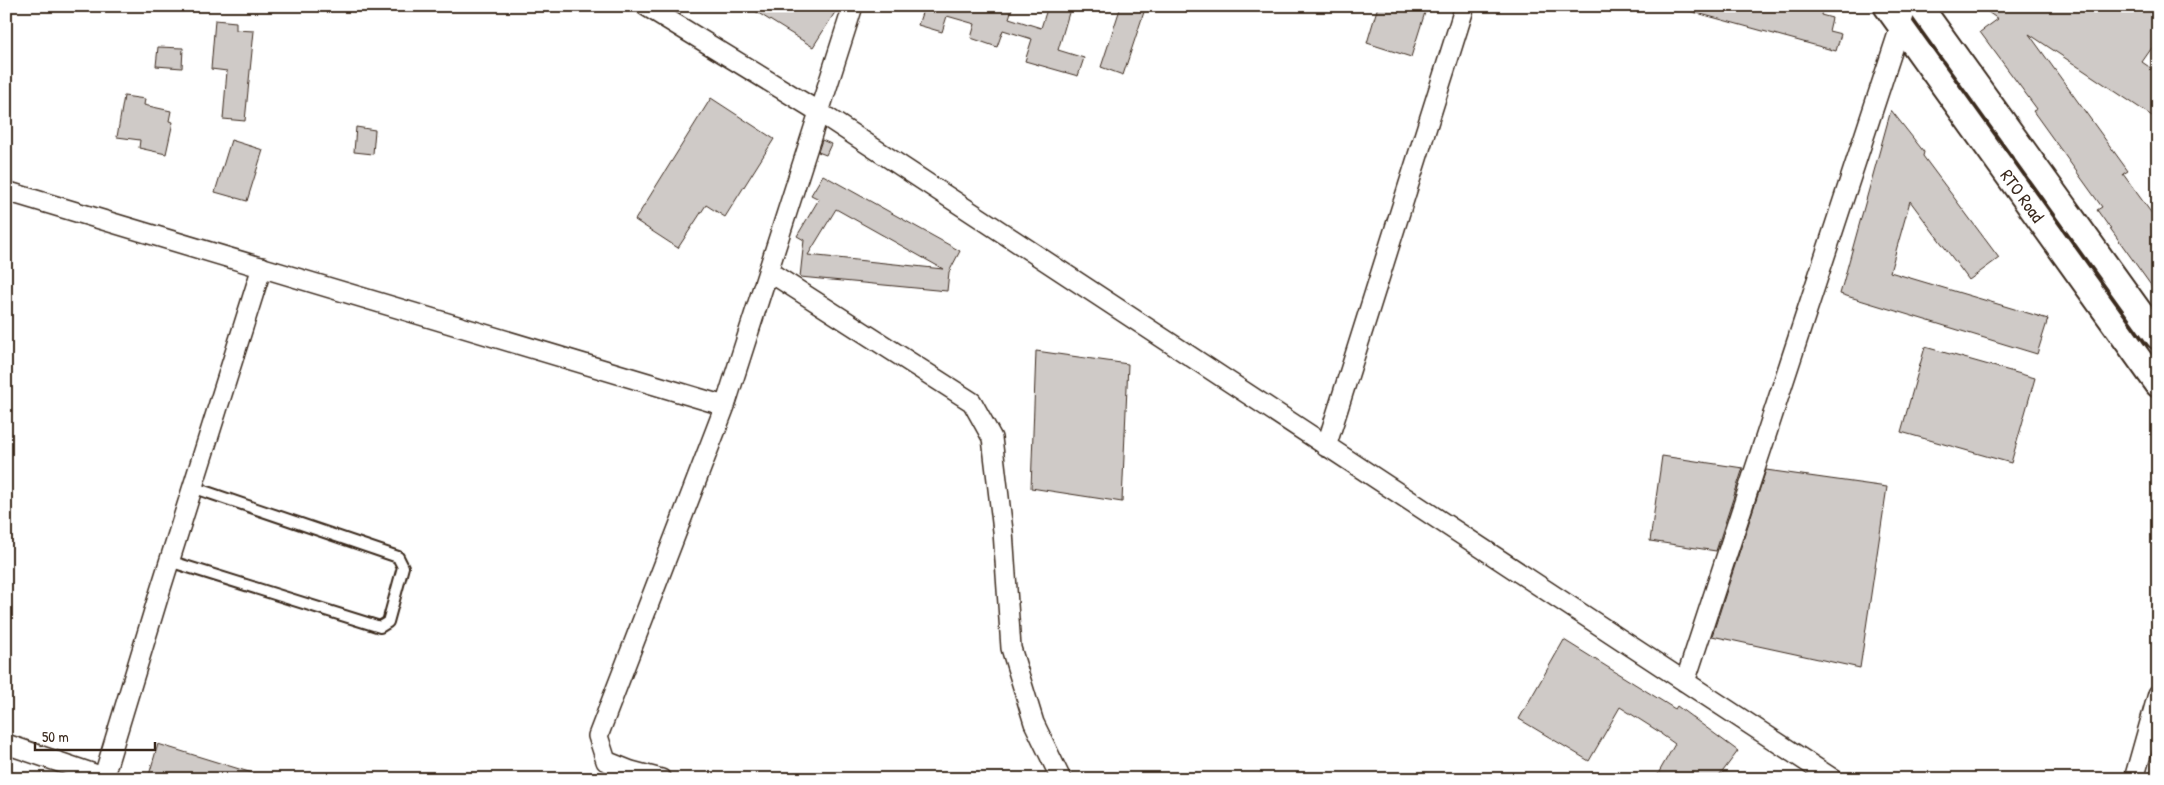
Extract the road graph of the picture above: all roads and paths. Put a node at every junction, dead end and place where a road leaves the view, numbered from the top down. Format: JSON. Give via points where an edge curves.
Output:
{"nodes":[{"id":1,"x":646,"y":6,"type":"edge"},
{"id":2,"x":852,"y":6,"type":"edge"},
{"id":3,"x":1465,"y":6,"type":"edge"},
{"id":4,"x":1886,"y":6,"type":"edge"},
{"id":5,"x":1920,"y":6,"type":"edge"},
{"id":6,"x":1904,"y":16,"type":"edge"},
{"id":7,"x":819,"y":112,"type":"junction"},
{"id":8,"x":6,"y":191,"type":"edge"},
{"id":9,"x":262,"y":267,"type":"junction"},
{"id":10,"x":768,"y":271,"type":"junction"},
{"id":11,"x":2158,"y":338,"type":"edge"},
{"id":12,"x":2158,"y":385,"type":"edge"},
{"id":13,"x":725,"y":406,"type":"junction"},
{"id":14,"x":1326,"y":446,"type":"junction"},
{"id":15,"x":192,"y":487,"type":"junction"},
{"id":16,"x":169,"y":561,"type":"junction"},
{"id":17,"x":1685,"y":682,"type":"junction"},
{"id":18,"x":2158,"y":694,"type":"edge"},
{"id":19,"x":6,"y":744,"type":"edge"},
{"id":20,"x":103,"y":778,"type":"edge"},
{"id":21,"x":662,"y":779,"type":"edge"},
{"id":22,"x":1061,"y":779,"type":"edge"},
{"id":23,"x":1833,"y":779,"type":"edge"},
{"id":24,"x":2134,"y":779,"type":"edge"}],
"edges":[{"from":1,"to":7,"type":"street"},
{"from":2,"to":7,"type":"street"},
{"from":3,"to":14,"type":"street"},
{"from":4,"to":6,"type":"street","name":"RTO Road"},
{"from":5,"to":11,"type":"street","name":"RTO Road"},
{"from":6,"to":12,"type":"street","name":"RTO Road"},
{"from":6,"to":17,"type":"street"},
{"from":7,"to":10,"type":"street"},
{"from":7,"to":14,"type":"street"},
{"from":8,"to":9,"type":"street"},
{"from":9,"to":13,"type":"street"},
{"from":9,"to":15,"type":"street"},
{"from":10,"to":13,"type":"street"},
{"from":10,"to":22,"type":"street","via":[[972,402],[992,438],[1003,531],[1011,648],[1034,723]]},
{"from":13,"to":21,"type":"street","via":[[598,736],[606,761]]},
{"from":14,"to":17,"type":"street"},
{"from":15,"to":16,"type":"street"},
{"from":15,"to":16,"type":"lane","via":[[398,556],[403,567],[388,622],[380,627]]},
{"from":16,"to":20,"type":"street"},
{"from":17,"to":23,"type":"street"},
{"from":18,"to":24,"type":"street"},
{"from":19,"to":20,"type":"street"}]}
